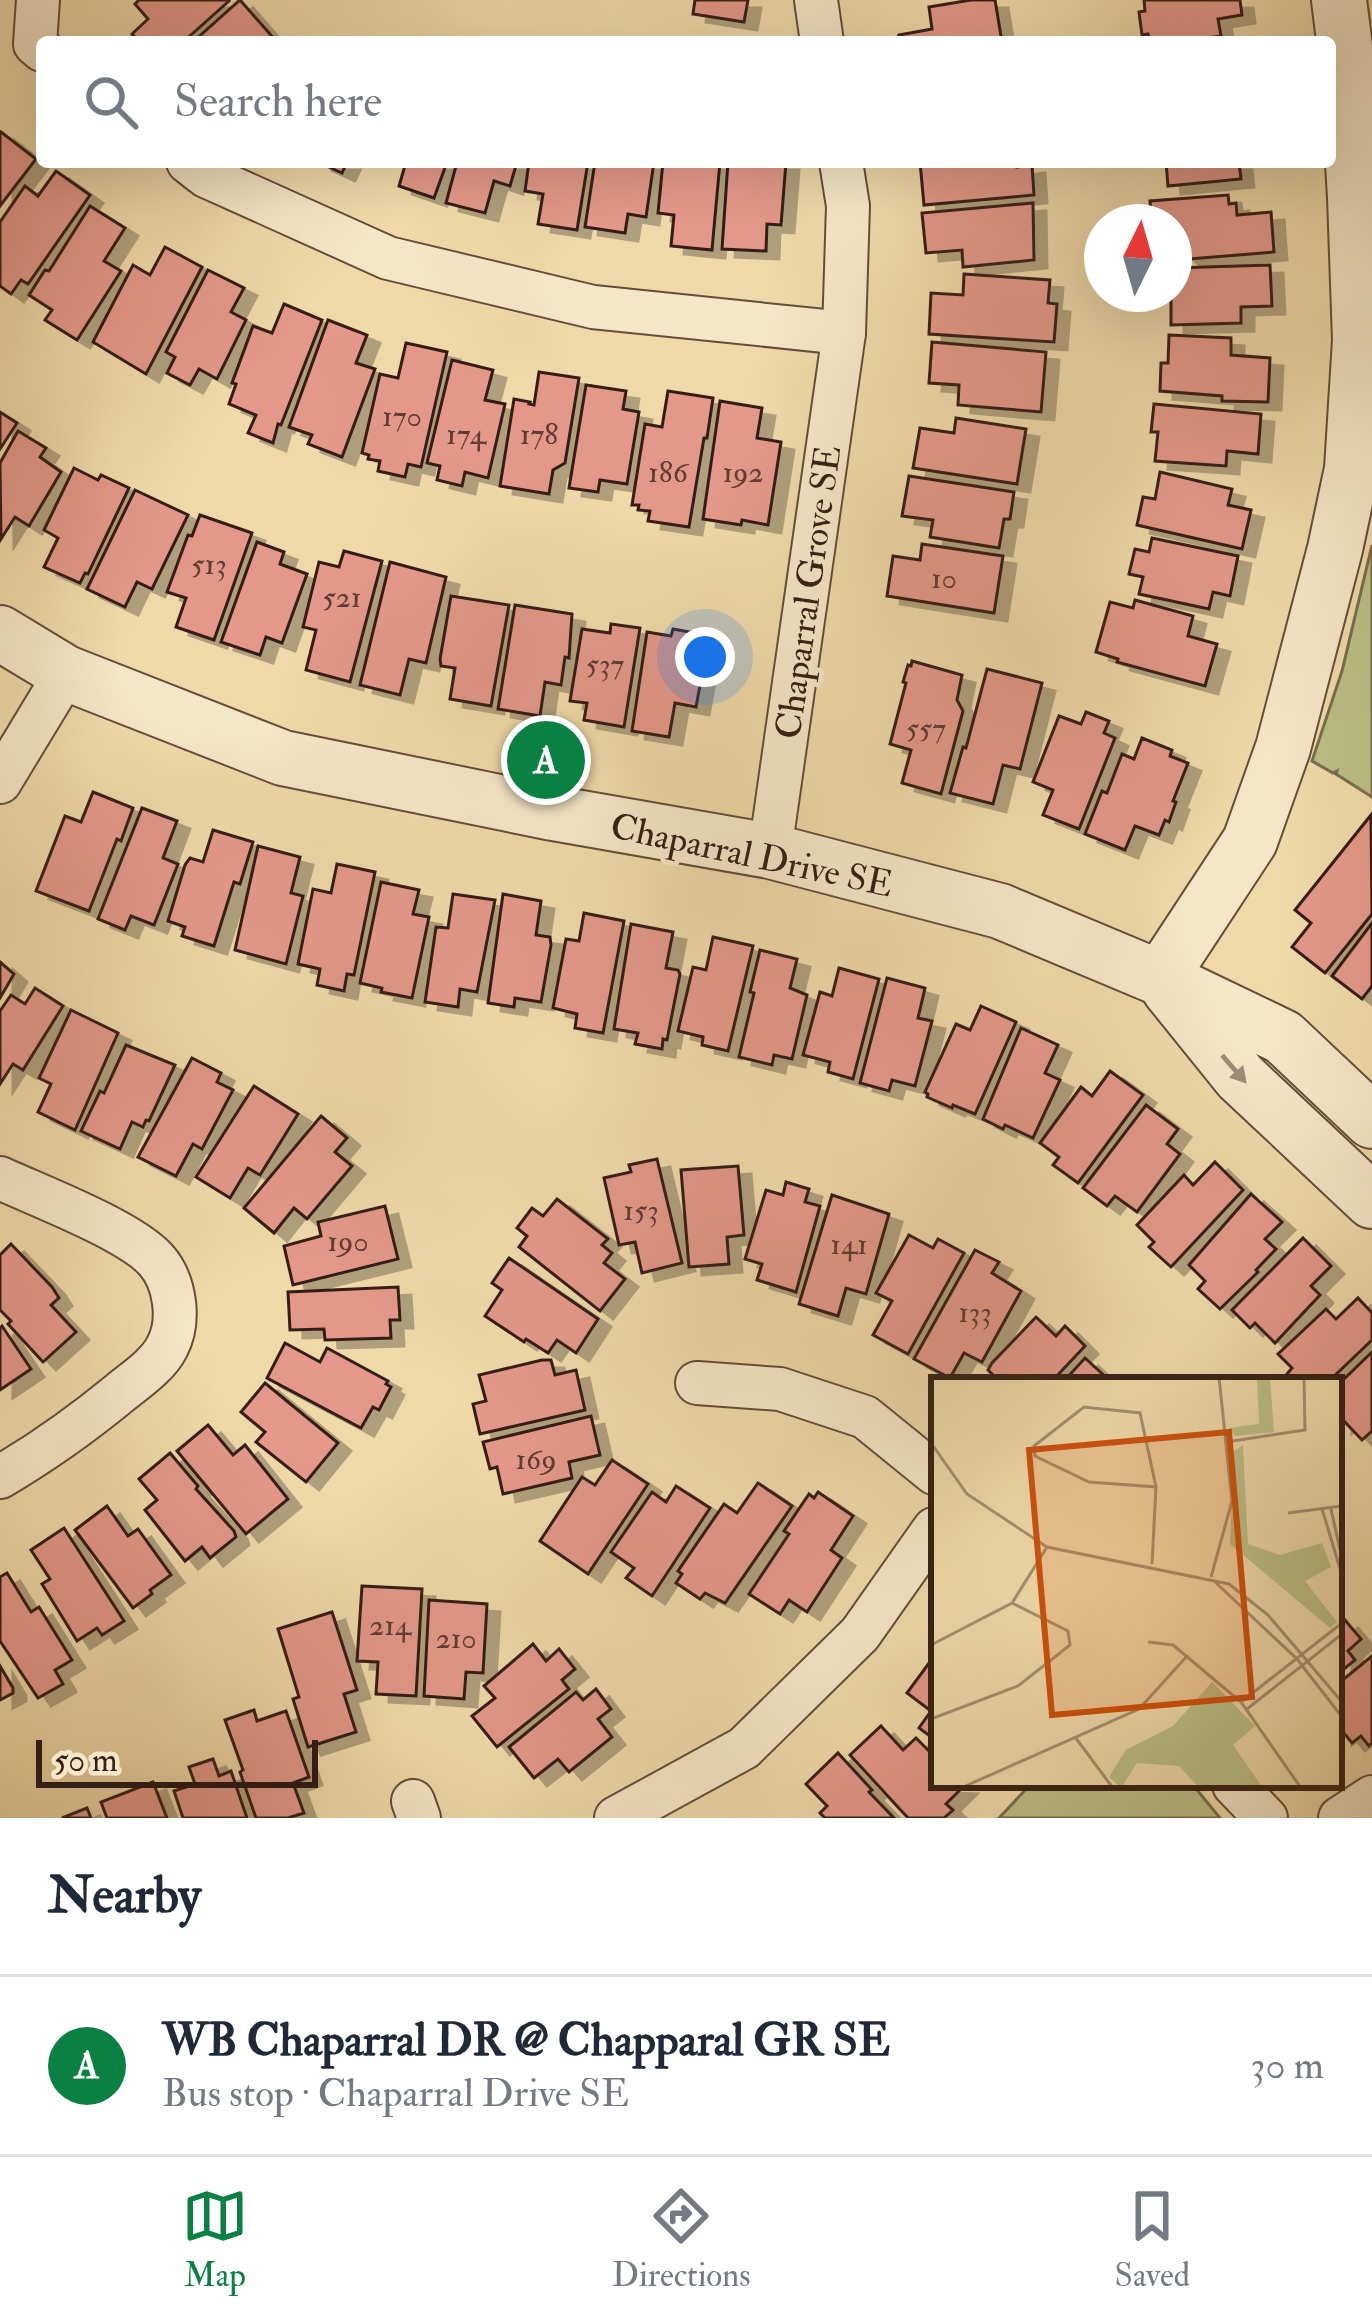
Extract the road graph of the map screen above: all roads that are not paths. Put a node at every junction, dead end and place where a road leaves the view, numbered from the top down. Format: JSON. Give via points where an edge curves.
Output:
{"nodes":[{"id":1,"x":38,"y":0,"type":"edge"},
{"id":2,"x":816,"y":0,"type":"edge"},
{"id":3,"x":1340,"y":0,"type":"edge"},
{"id":4,"x":821,"y":36,"type":"edge"},
{"id":5,"x":36,"y":45,"type":"edge"},
{"id":6,"x":1359,"y":63,"type":"edge"},
{"id":7,"x":196,"y":168,"type":"edge"},
{"id":8,"x":842,"y":168,"type":"edge"},
{"id":9,"x":844,"y":333,"type":"junction"},
{"id":10,"x":0,"y":633,"type":"edge"},
{"id":11,"x":66,"y":673,"type":"junction"},
{"id":12,"x":0,"y":782,"type":"edge"},
{"id":13,"x":770,"y":851,"type":"junction"},
{"id":14,"x":1160,"y":978,"type":"junction"},
{"id":15,"x":1372,"y":1121,"type":"edge"},
{"id":16,"x":0,"y":1178,"type":"edge"},
{"id":17,"x":1372,"y":1201,"type":"edge"},
{"id":18,"x":697,"y":1383,"type":"dead end"},
{"id":19,"x":931,"y":1471,"type":"edge"},
{"id":20,"x":0,"y":1478,"type":"edge"},
{"id":21,"x":931,"y":1533,"type":"edge"},
{"id":22,"x":1237,"y":1788,"type":"edge"},
{"id":23,"x":1372,"y":1797,"type":"edge"},
{"id":24,"x":616,"y":1818,"type":"edge"},
{"id":25,"x":1267,"y":1818,"type":"edge"},
{"id":26,"x":1340,"y":1818,"type":"edge"}],
"edges":[{"from":1,"to":5,"type":"street"},
{"from":2,"to":4,"type":"street"},
{"from":3,"to":6,"type":"street"},
{"from":6,"to":14,"type":"street","via":[[1360,340],[1352,469],[1335,549],[1250,841]]},
{"from":7,"to":9,"type":"street","via":[[388,258],[593,307]]},
{"from":8,"to":9,"type":"street","name":"Chaparral Grove SE"},
{"from":9,"to":13,"type":"street","name":"Chaparral Grove SE"},
{"from":10,"to":11,"type":"street","name":"Chaparral Drive SE"},
{"from":11,"to":12,"type":"street"},
{"from":11,"to":13,"type":"street","name":"Chaparral Drive SE","via":[[283,758]]},
{"from":13,"to":14,"type":"street","name":"Chaparral Drive SE","via":[[1000,911]]},
{"from":14,"to":15,"type":"street","name":"Chaparral Drive SE","via":[[1282,1037]]},
{"from":14,"to":17,"type":"street","name":"Chaparral Drive SE","one_way":true,"via":[[1240,1077]]},
{"from":16,"to":20,"type":"street","via":[[147,1252],[168,1280],[174,1308],[169,1345],[148,1370]]},
{"from":18,"to":19,"type":"street","via":[[780,1389],[865,1418]]},
{"from":21,"to":24,"type":"street","via":[[860,1634],[744,1748]]},
{"from":22,"to":25,"type":"street"},
{"from":23,"to":26,"type":"street"}]}
